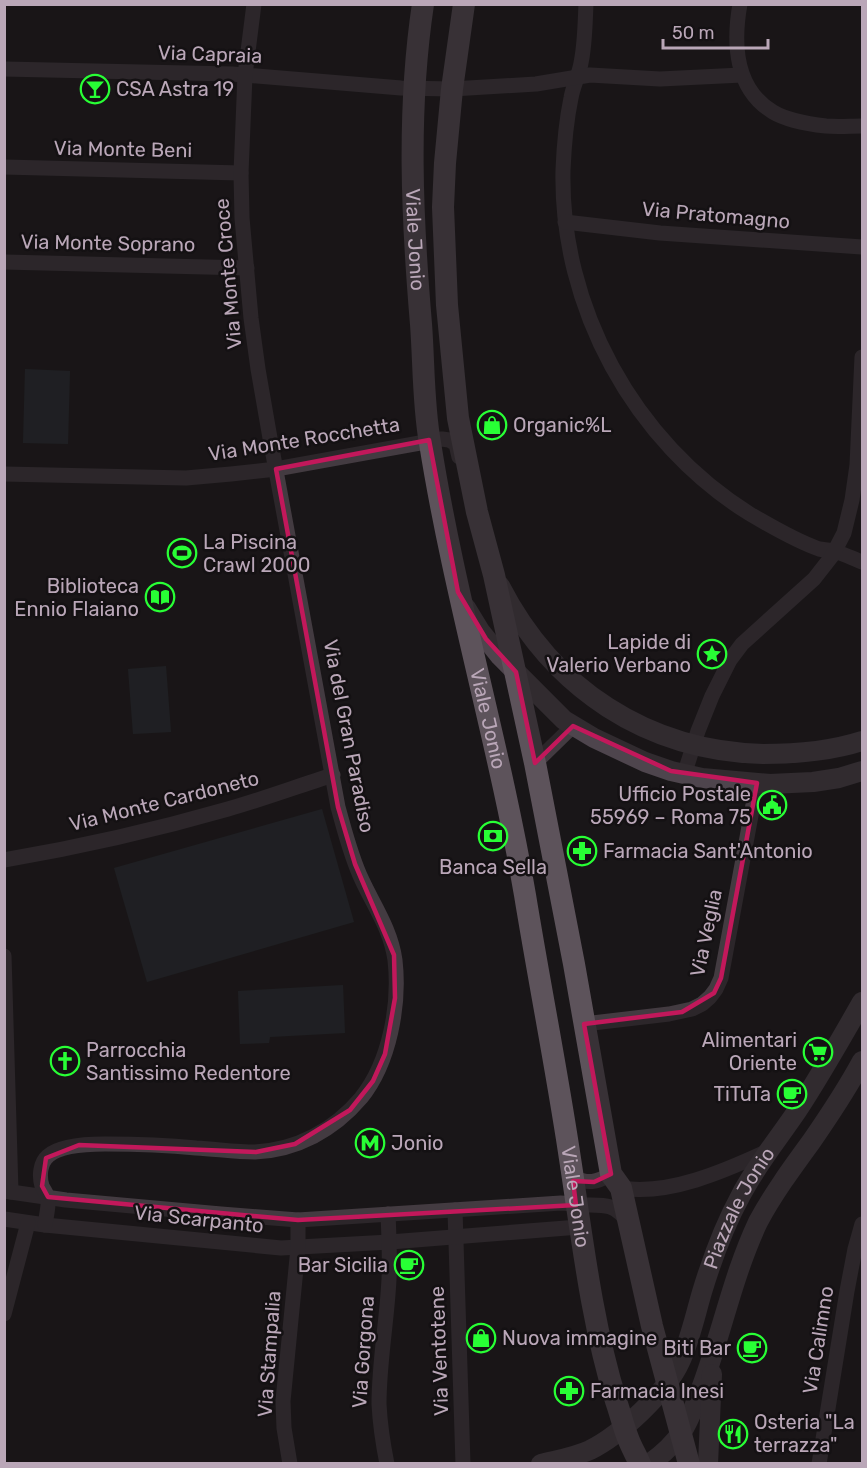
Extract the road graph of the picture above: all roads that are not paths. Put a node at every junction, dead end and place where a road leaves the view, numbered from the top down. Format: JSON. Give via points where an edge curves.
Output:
{"nodes":[{"id":1,"x":254,"y":4,"type":"edge"},
{"id":2,"x":423,"y":4,"type":"edge"},
{"id":3,"x":464,"y":4,"type":"edge"},
{"id":4,"x":586,"y":4,"type":"edge"},
{"id":5,"x":740,"y":4,"type":"edge"},
{"id":6,"x":4,"y":69,"type":"edge"},
{"id":7,"x":245,"y":75,"type":"junction"},
{"id":8,"x":742,"y":75,"type":"junction"},
{"id":9,"x":578,"y":78,"type":"junction"},
{"id":10,"x":413,"y":88,"type":"junction"},
{"id":11,"x":452,"y":89,"type":"junction"},
{"id":12,"x":862,"y":126,"type":"edge"},
{"id":13,"x":4,"y":167,"type":"edge"},
{"id":14,"x":241,"y":173,"type":"junction"},
{"id":15,"x":566,"y":222,"type":"junction"},
{"id":16,"x":862,"y":247,"type":"edge"},
{"id":17,"x":4,"y":262,"type":"edge"},
{"id":18,"x":246,"y":268,"type":"junction"},
{"id":19,"x":862,"y":357,"type":"edge"},
{"id":20,"x":862,"y":392,"type":"edge"},
{"id":21,"x":429,"y":440,"type":"junction"},
{"id":22,"x":276,"y":469,"type":"junction"},
{"id":23,"x":4,"y":474,"type":"edge"},
{"id":24,"x":470,"y":481,"type":"junction"},
{"id":25,"x":835,"y":551,"type":"junction"},
{"id":26,"x":862,"y":562,"type":"edge"},
{"id":27,"x":494,"y":575,"type":"junction"},
{"id":28,"x":458,"y":592,"type":"junction"},
{"id":29,"x":516,"y":672,"type":"junction"},
{"id":30,"x":573,"y":726,"type":"junction"},
{"id":31,"x":862,"y":741,"type":"edge"},
{"id":32,"x":693,"y":745,"type":"junction"},
{"id":33,"x":535,"y":763,"type":"junction"},
{"id":34,"x":862,"y":771,"type":"edge"},
{"id":35,"x":333,"y":775,"type":"junction"},
{"id":36,"x":684,"y":775,"type":"junction"},
{"id":37,"x":756,"y":783,"type":"junction"},
{"id":38,"x":4,"y":860,"type":"edge"},
{"id":39,"x":4,"y":956,"type":"edge"},
{"id":40,"x":862,"y":1002,"type":"edge"},
{"id":41,"x":584,"y":1024,"type":"junction"},
{"id":42,"x":862,"y":1061,"type":"edge"},
{"id":43,"x":770,"y":1150,"type":"junction"},
{"id":44,"x":573,"y":1177,"type":"junction"},
{"id":45,"x":616,"y":1181,"type":"junction"},
{"id":46,"x":8,"y":1191,"type":"edge"},
{"id":47,"x":48,"y":1197,"type":"junction"},
{"id":48,"x":455,"y":1210,"type":"junction"},
{"id":49,"x":388,"y":1214,"type":"junction"},
{"id":50,"x":578,"y":1216,"type":"junction"},
{"id":51,"x":4,"y":1219,"type":"edge"},
{"id":52,"x":298,"y":1220,"type":"junction"},
{"id":53,"x":28,"y":1223,"type":"junction"},
{"id":54,"x":628,"y":1223,"type":"junction"},
{"id":55,"x":862,"y":1224,"type":"edge"},
{"id":56,"x":45,"y":1225,"type":"junction"},
{"id":57,"x":456,"y":1237,"type":"junction"},
{"id":58,"x":390,"y":1242,"type":"junction"},
{"id":59,"x":298,"y":1248,"type":"junction"},
{"id":60,"x":4,"y":1314,"type":"edge"},
{"id":61,"x":713,"y":1356,"type":"junction"},
{"id":62,"x":668,"y":1382,"type":"junction"},
{"id":63,"x":624,"y":1426,"type":"junction"},
{"id":64,"x":682,"y":1433,"type":"junction"},
{"id":65,"x":290,"y":1464,"type":"edge"},
{"id":66,"x":387,"y":1464,"type":"edge"},
{"id":67,"x":463,"y":1464,"type":"edge"},
{"id":68,"x":541,"y":1464,"type":"edge"},
{"id":69,"x":640,"y":1464,"type":"edge"},
{"id":70,"x":649,"y":1464,"type":"edge"},
{"id":71,"x":690,"y":1464,"type":"edge"},
{"id":72,"x":708,"y":1464,"type":"edge"},
{"id":73,"x":819,"y":1464,"type":"edge"}],
"edges":[{"from":1,"to":7,"type":"street","name":"Via Monte Croce"},
{"from":2,"to":10,"type":"main road","name":"Viale Jonio"},
{"from":3,"to":11,"type":"main road","name":"Viale Jonio"},
{"from":4,"to":9,"type":"street"},
{"from":5,"to":8,"type":"street","via":[[737,50]]},
{"from":6,"to":7,"type":"street","name":"Via Capraia"},
{"from":7,"to":10,"type":"street","name":"Via Capraia"},
{"from":7,"to":14,"type":"street","name":"Via Monte Croce"},
{"from":8,"to":9,"type":"street","name":"Via Capraia"},
{"from":8,"to":12,"type":"street","via":[[763,105],[775,113],[818,125]]},
{"from":9,"to":11,"type":"street","name":"Via Capraia"},
{"from":9,"to":15,"type":"street","via":[[571,98],[565,144]]},
{"from":10,"to":11,"type":"street","name":"Via Capraia"},
{"from":10,"to":21,"type":"main road","name":"Viale Jonio","via":[[415,247]]},
{"from":11,"to":24,"type":"main road","name":"Viale Jonio","via":[[443,207],[447,305]]},
{"from":13,"to":14,"type":"street","name":"Via Monte Beni"},
{"from":14,"to":18,"type":"street","name":"Via Monte Croce"},
{"from":15,"to":16,"type":"street","name":"Via Pratomagno","via":[[660,233]]},
{"from":15,"to":25,"type":"street","via":[[575,274],[598,340],[620,382],[661,438],[709,484],[748,512],[818,548]]},
{"from":17,"to":18,"type":"street","name":"Via Monte Soprano"},
{"from":18,"to":22,"type":"street","name":"Via Monte Croce","via":[[258,369]]},
{"from":19,"to":20,"type":"street"},
{"from":20,"to":25,"type":"street","via":[[855,483],[847,525]]},
{"from":21,"to":22,"type":"street","name":"Via Monte Rocchetta"},
{"from":21,"to":24,"type":"street","via":[[456,444]]},
{"from":21,"to":28,"type":"main road","name":"Viale Jonio"},
{"from":22,"to":23,"type":"street","name":"Via Monte Rocchetta","via":[[186,478]]},
{"from":22,"to":35,"type":"street","name":"Via del Gran Paradiso"},
{"from":24,"to":27,"type":"main road","name":"Viale Jonio"},
{"from":25,"to":26,"type":"street"},
{"from":25,"to":32,"type":"street","via":[[814,579],[737,650],[722,675]]},
{"from":27,"to":29,"type":"main road","name":"Viale Jonio"},
{"from":27,"to":32,"type":"main road","via":[[527,630],[579,687],[641,726]]},
{"from":28,"to":29,"type":"main road","via":[[486,639]]},
{"from":28,"to":44,"type":"main road","name":"Viale Jonio","via":[[520,868]]},
{"from":29,"to":30,"type":"main road"},
{"from":29,"to":33,"type":"main road","name":"Viale Jonio"},
{"from":30,"to":33,"type":"street"},
{"from":30,"to":36,"type":"main road","via":[[632,756]]},
{"from":31,"to":32,"type":"main road","via":[[779,754],[727,752]]},
{"from":32,"to":36,"type":"street"},
{"from":33,"to":41,"type":"main road","name":"Viale Jonio"},
{"from":34,"to":37,"type":"main road","via":[[813,782]]},
{"from":35,"to":38,"type":"street","name":"Via Monte Cardoneto","via":[[173,823]]},
{"from":35,"to":47,"type":"street","name":"Via del Gran Paradiso","via":[[350,850],[388,933],[395,963],[395,998],[387,1044],[366,1092],[332,1125],[285,1148],[234,1152],[88,1144],[54,1152],[42,1167],[41,1181]]},
{"from":36,"to":37,"type":"main road"},
{"from":37,"to":41,"type":"street","name":"Via Veglia","via":[[721,978],[714,993],[702,1004],[682,1012]]},
{"from":39,"to":46,"type":"street"},
{"from":40,"to":43,"type":"main road"},
{"from":41,"to":45,"type":"main road","name":"Viale Jonio"},
{"from":42,"to":61,"type":"main road","name":"Piazzale Jonio","via":[[764,1211],[745,1252]]},
{"from":43,"to":45,"type":"street","name":"Piazzale Jonio","via":[[689,1182],[649,1190]]},
{"from":43,"to":62,"type":"main road","name":"Piazzale Jonio","via":[[726,1223],[685,1350]]},
{"from":44,"to":45,"type":"street","name":"Piazzale Jonio","via":[[591,1182]]},
{"from":44,"to":50,"type":"main road","name":"Viale Jonio"},
{"from":45,"to":54,"type":"main road","name":"Viale Jonio"},
{"from":46,"to":47,"type":"street","name":"Via Scarpanto"},
{"from":47,"to":52,"type":"street","name":"Via Scarpanto"},
{"from":47,"to":56,"type":"street","name":"Via del Gran Paradiso"},
{"from":48,"to":49,"type":"street","name":"Via Scarpanto"},
{"from":48,"to":50,"type":"street","name":"Via Scarpanto","via":[[561,1203]]},
{"from":48,"to":57,"type":"street","name":"Via Ventotene"},
{"from":49,"to":52,"type":"street","name":"Via Scarpanto"},
{"from":49,"to":58,"type":"street"},
{"from":50,"to":54,"type":"street","via":[[598,1204],[608,1205]]},
{"from":50,"to":57,"type":"street","name":"Via Scarpanto"},
{"from":50,"to":63,"type":"main road","name":"Viale Jonio","via":[[599,1337]]},
{"from":51,"to":53,"type":"street","name":"Via Scarpanto"},
{"from":52,"to":59,"type":"street","name":"Via Stampalia"},
{"from":53,"to":56,"type":"street","name":"Via Scarpanto"},
{"from":53,"to":60,"type":"street"},
{"from":54,"to":62,"type":"main road","name":"Viale Jonio"},
{"from":55,"to":73,"type":"street","name":"Via Calimno"},
{"from":56,"to":59,"type":"street","name":"Via Scarpanto"},
{"from":57,"to":58,"type":"street","name":"Via Scarpanto"},
{"from":57,"to":67,"type":"street","name":"Via Ventotene"},
{"from":58,"to":59,"type":"street","name":"Via Scarpanto"},
{"from":58,"to":66,"type":"street","name":"Via Gorgona","via":[[379,1395]]},
{"from":59,"to":65,"type":"street","name":"Via Stampalia","via":[[283,1408]]},
{"from":61,"to":64,"type":"main road","name":"Piazzale Jonio"},
{"from":61,"to":72,"type":"main road","name":"Piazzale Jonio"},
{"from":62,"to":63,"type":"main road","name":"Piazzale Jonio"},
{"from":62,"to":64,"type":"main road"},
{"from":63,"to":68,"type":"main road","name":"Piazzale Jonio","via":[[588,1451]]},
{"from":63,"to":69,"type":"main road"},
{"from":64,"to":70,"type":"main road","name":"Piazzale Jonio"},
{"from":64,"to":71,"type":"main road"}]}
